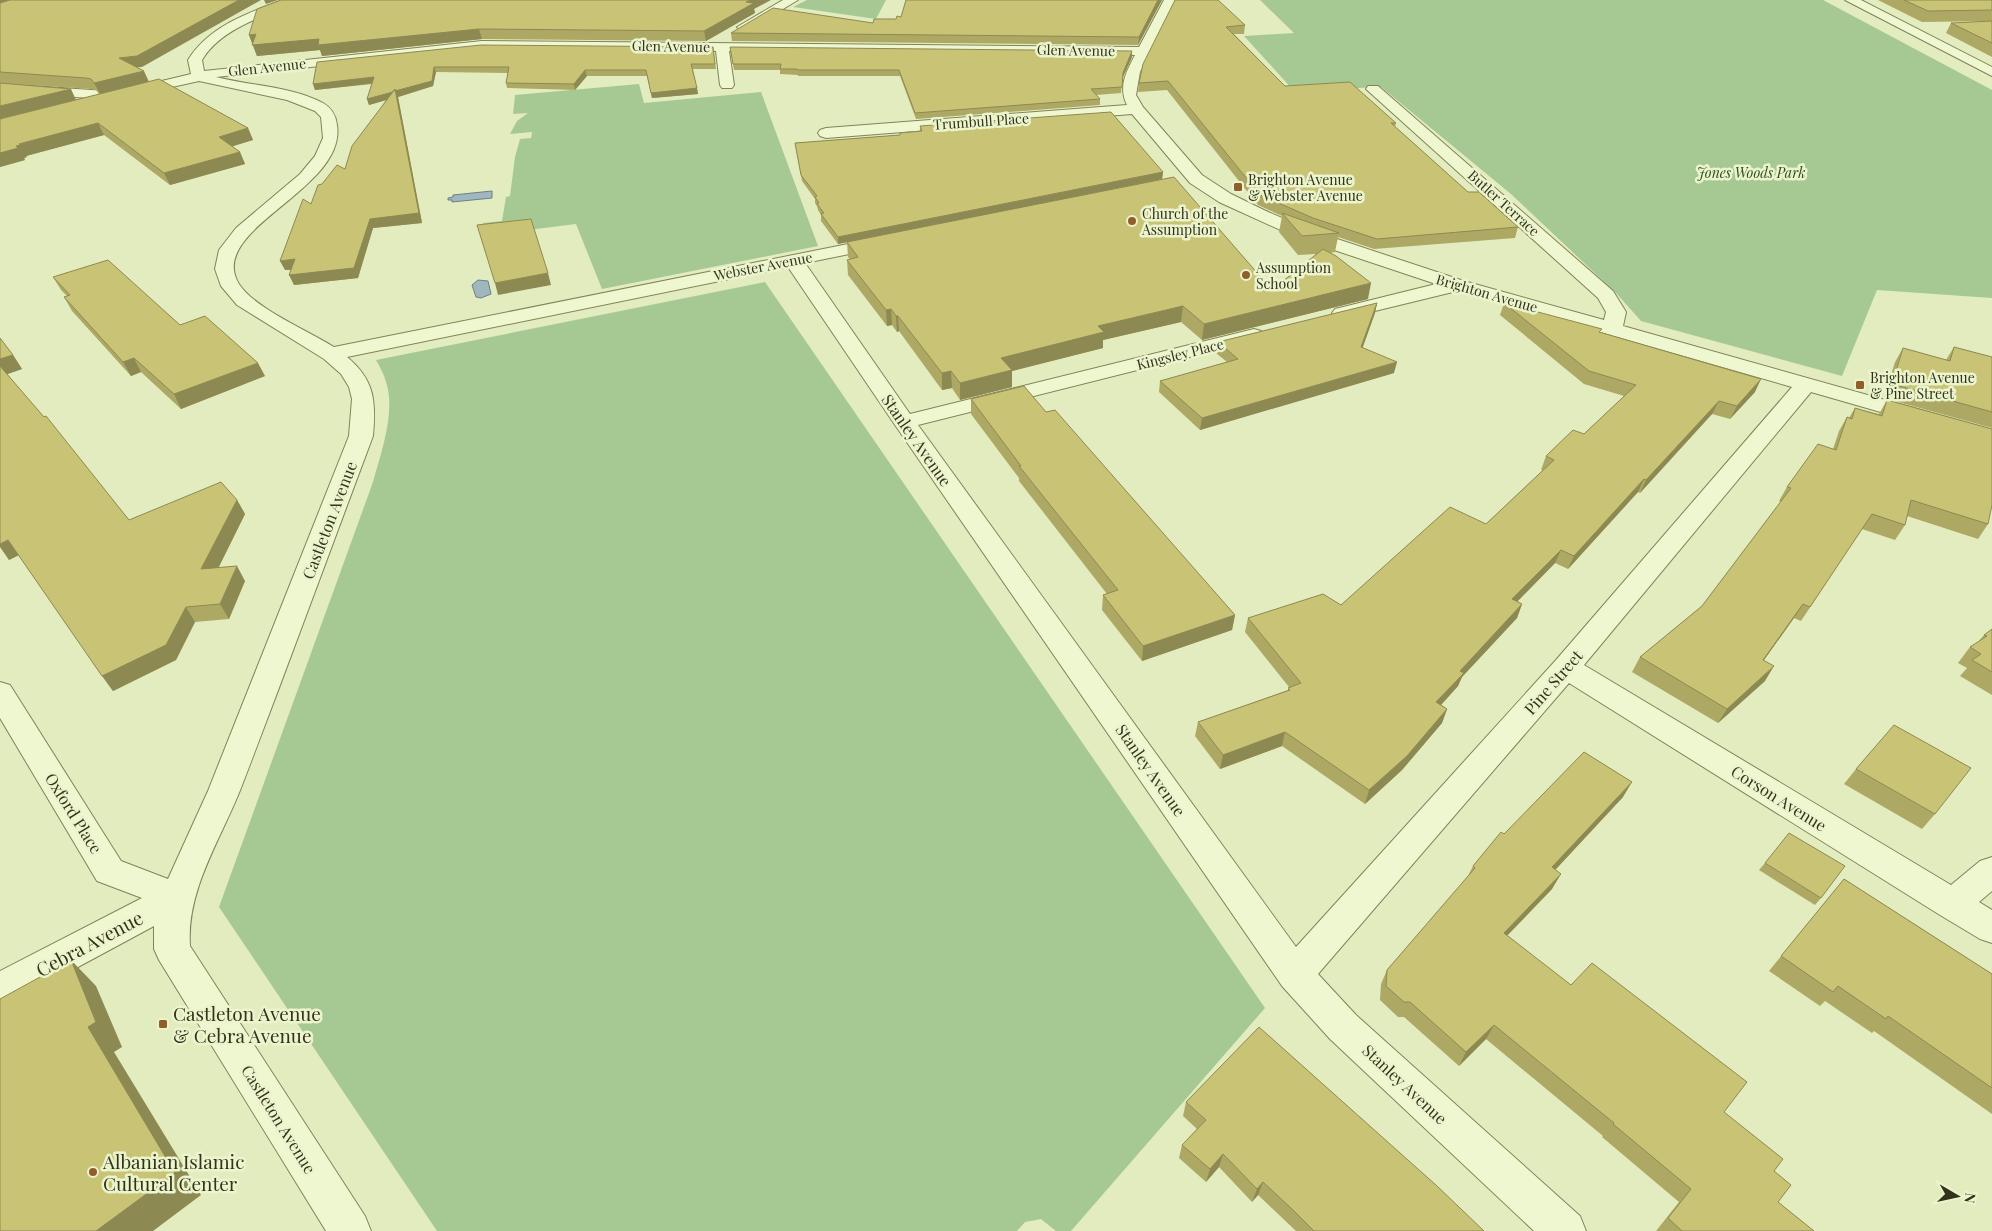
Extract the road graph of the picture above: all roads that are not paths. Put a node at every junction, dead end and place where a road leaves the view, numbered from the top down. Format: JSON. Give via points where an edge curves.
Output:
{"nodes":[{"id":1,"x":295,"y":0,"type":"edge"},
{"id":2,"x":792,"y":0,"type":"edge"},
{"id":3,"x":1170,"y":0,"type":"edge"},
{"id":4,"x":1851,"y":0,"type":"edge"},
{"id":5,"x":1906,"y":28,"type":"junction"},
{"id":6,"x":1935,"y":28,"type":"edge"},
{"id":7,"x":723,"y":40,"type":"junction"},
{"id":8,"x":1144,"y":51,"type":"junction"},
{"id":9,"x":1992,"y":72,"type":"edge"},
{"id":10,"x":200,"y":75,"type":"junction"},
{"id":11,"x":727,"y":85,"type":"dead end"},
{"id":12,"x":0,"y":88,"type":"edge"},
{"id":13,"x":1373,"y":88,"type":"dead end"},
{"id":14,"x":120,"y":96,"type":"junction"},
{"id":15,"x":68,"y":108,"type":"edge"},
{"id":16,"x":1136,"y":109,"type":"junction"},
{"id":17,"x":826,"y":132,"type":"dead end"},
{"id":18,"x":1196,"y":179,"type":"junction"},
{"id":19,"x":1176,"y":183,"type":"edge"},
{"id":20,"x":898,"y":239,"type":"edge"},
{"id":21,"x":793,"y":260,"type":"junction"},
{"id":22,"x":1457,"y":285,"type":"junction"},
{"id":23,"x":1319,"y":319,"type":"edge"},
{"id":24,"x":1612,"y":329,"type":"junction"},
{"id":25,"x":1271,"y":331,"type":"edge"},
{"id":26,"x":330,"y":354,"type":"junction"},
{"id":27,"x":1805,"y":385,"type":"junction"},
{"id":28,"x":904,"y":422,"type":"junction"},
{"id":29,"x":1992,"y":437,"type":"edge"},
{"id":30,"x":1566,"y":667,"type":"junction"},
{"id":31,"x":0,"y":693,"type":"edge"},
{"id":32,"x":1992,"y":871,"type":"edge"},
{"id":33,"x":178,"y":897,"type":"junction"},
{"id":34,"x":1952,"y":904,"type":"junction"},
{"id":35,"x":1992,"y":928,"type":"edge"},
{"id":36,"x":1295,"y":974,"type":"junction"},
{"id":37,"x":0,"y":990,"type":"edge"},
{"id":38,"x":350,"y":1231,"type":"edge"},
{"id":39,"x":1565,"y":1231,"type":"edge"}],
"edges":[{"from":1,"to":10,"type":"street","via":[[247,20],[209,42],[198,52],[195,60]]},
{"from":2,"to":7,"type":"street"},
{"from":3,"to":8,"type":"street","name":"Brighton Avenue"},
{"from":4,"to":5,"type":"street"},
{"from":5,"to":6,"type":"street"},
{"from":5,"to":9,"type":"street"},
{"from":7,"to":8,"type":"street","name":"Glen Avenue"},
{"from":7,"to":10,"type":"street","name":"Glen Avenue","via":[[482,45]]},
{"from":7,"to":11,"type":"street"},
{"from":8,"to":16,"type":"street","name":"Brighton Avenue","via":[[1133,72],[1129,95]]},
{"from":10,"to":14,"type":"street","name":"Glen Avenue"},
{"from":10,"to":26,"type":"street","name":"Castleton Avenue","via":[[298,98],[317,107],[328,117],[330,139],[318,164],[302,182],[238,235],[229,248],[224,269],[229,283],[244,300]]},
{"from":12,"to":14,"type":"street"},
{"from":13,"to":24,"type":"street","name":"Butler Terrace","via":[[1606,295],[1616,312]]},
{"from":14,"to":15,"type":"street","name":"Glen Avenue"},
{"from":16,"to":17,"type":"street","name":"Trumbull Place"},
{"from":16,"to":18,"type":"street","name":"Brighton Avenue"},
{"from":18,"to":19,"type":"street"},
{"from":18,"to":22,"type":"street","name":"Brighton Avenue","via":[[1225,198],[1304,234]]},
{"from":20,"to":21,"type":"street","name":"Webster Avenue"},
{"from":21,"to":26,"type":"street","name":"Webster Avenue"},
{"from":21,"to":28,"type":"street","name":"Stanley Avenue"},
{"from":22,"to":23,"type":"street"},
{"from":22,"to":24,"type":"street","name":"Brighton Avenue"},
{"from":24,"to":27,"type":"street","name":"Brighton Avenue"},
{"from":25,"to":28,"type":"street","name":"Kingsley Place"},
{"from":26,"to":33,"type":"street","name":"Castleton Avenue","via":[[351,371],[361,389],[361,436],[224,791]]},
{"from":27,"to":29,"type":"street","name":"Brighton Avenue"},
{"from":27,"to":30,"type":"street","name":"Pine Street"},
{"from":28,"to":36,"type":"street","name":"Stanley Avenue"},
{"from":30,"to":34,"type":"street","name":"Corson Avenue"},
{"from":30,"to":36,"type":"street","name":"Pine Street"},
{"from":31,"to":33,"type":"street","name":"Oxford Place","via":[[109,871]]},
{"from":32,"to":34,"type":"street"},
{"from":33,"to":37,"type":"street","name":"Cebra Avenue"},
{"from":33,"to":38,"type":"street","name":"Castleton Avenue","via":[[171,929],[172,949]]},
{"from":34,"to":35,"type":"street","name":"Corson Avenue"},
{"from":36,"to":39,"type":"street","name":"Stanley Avenue","via":[[1343,1027]]}]}
